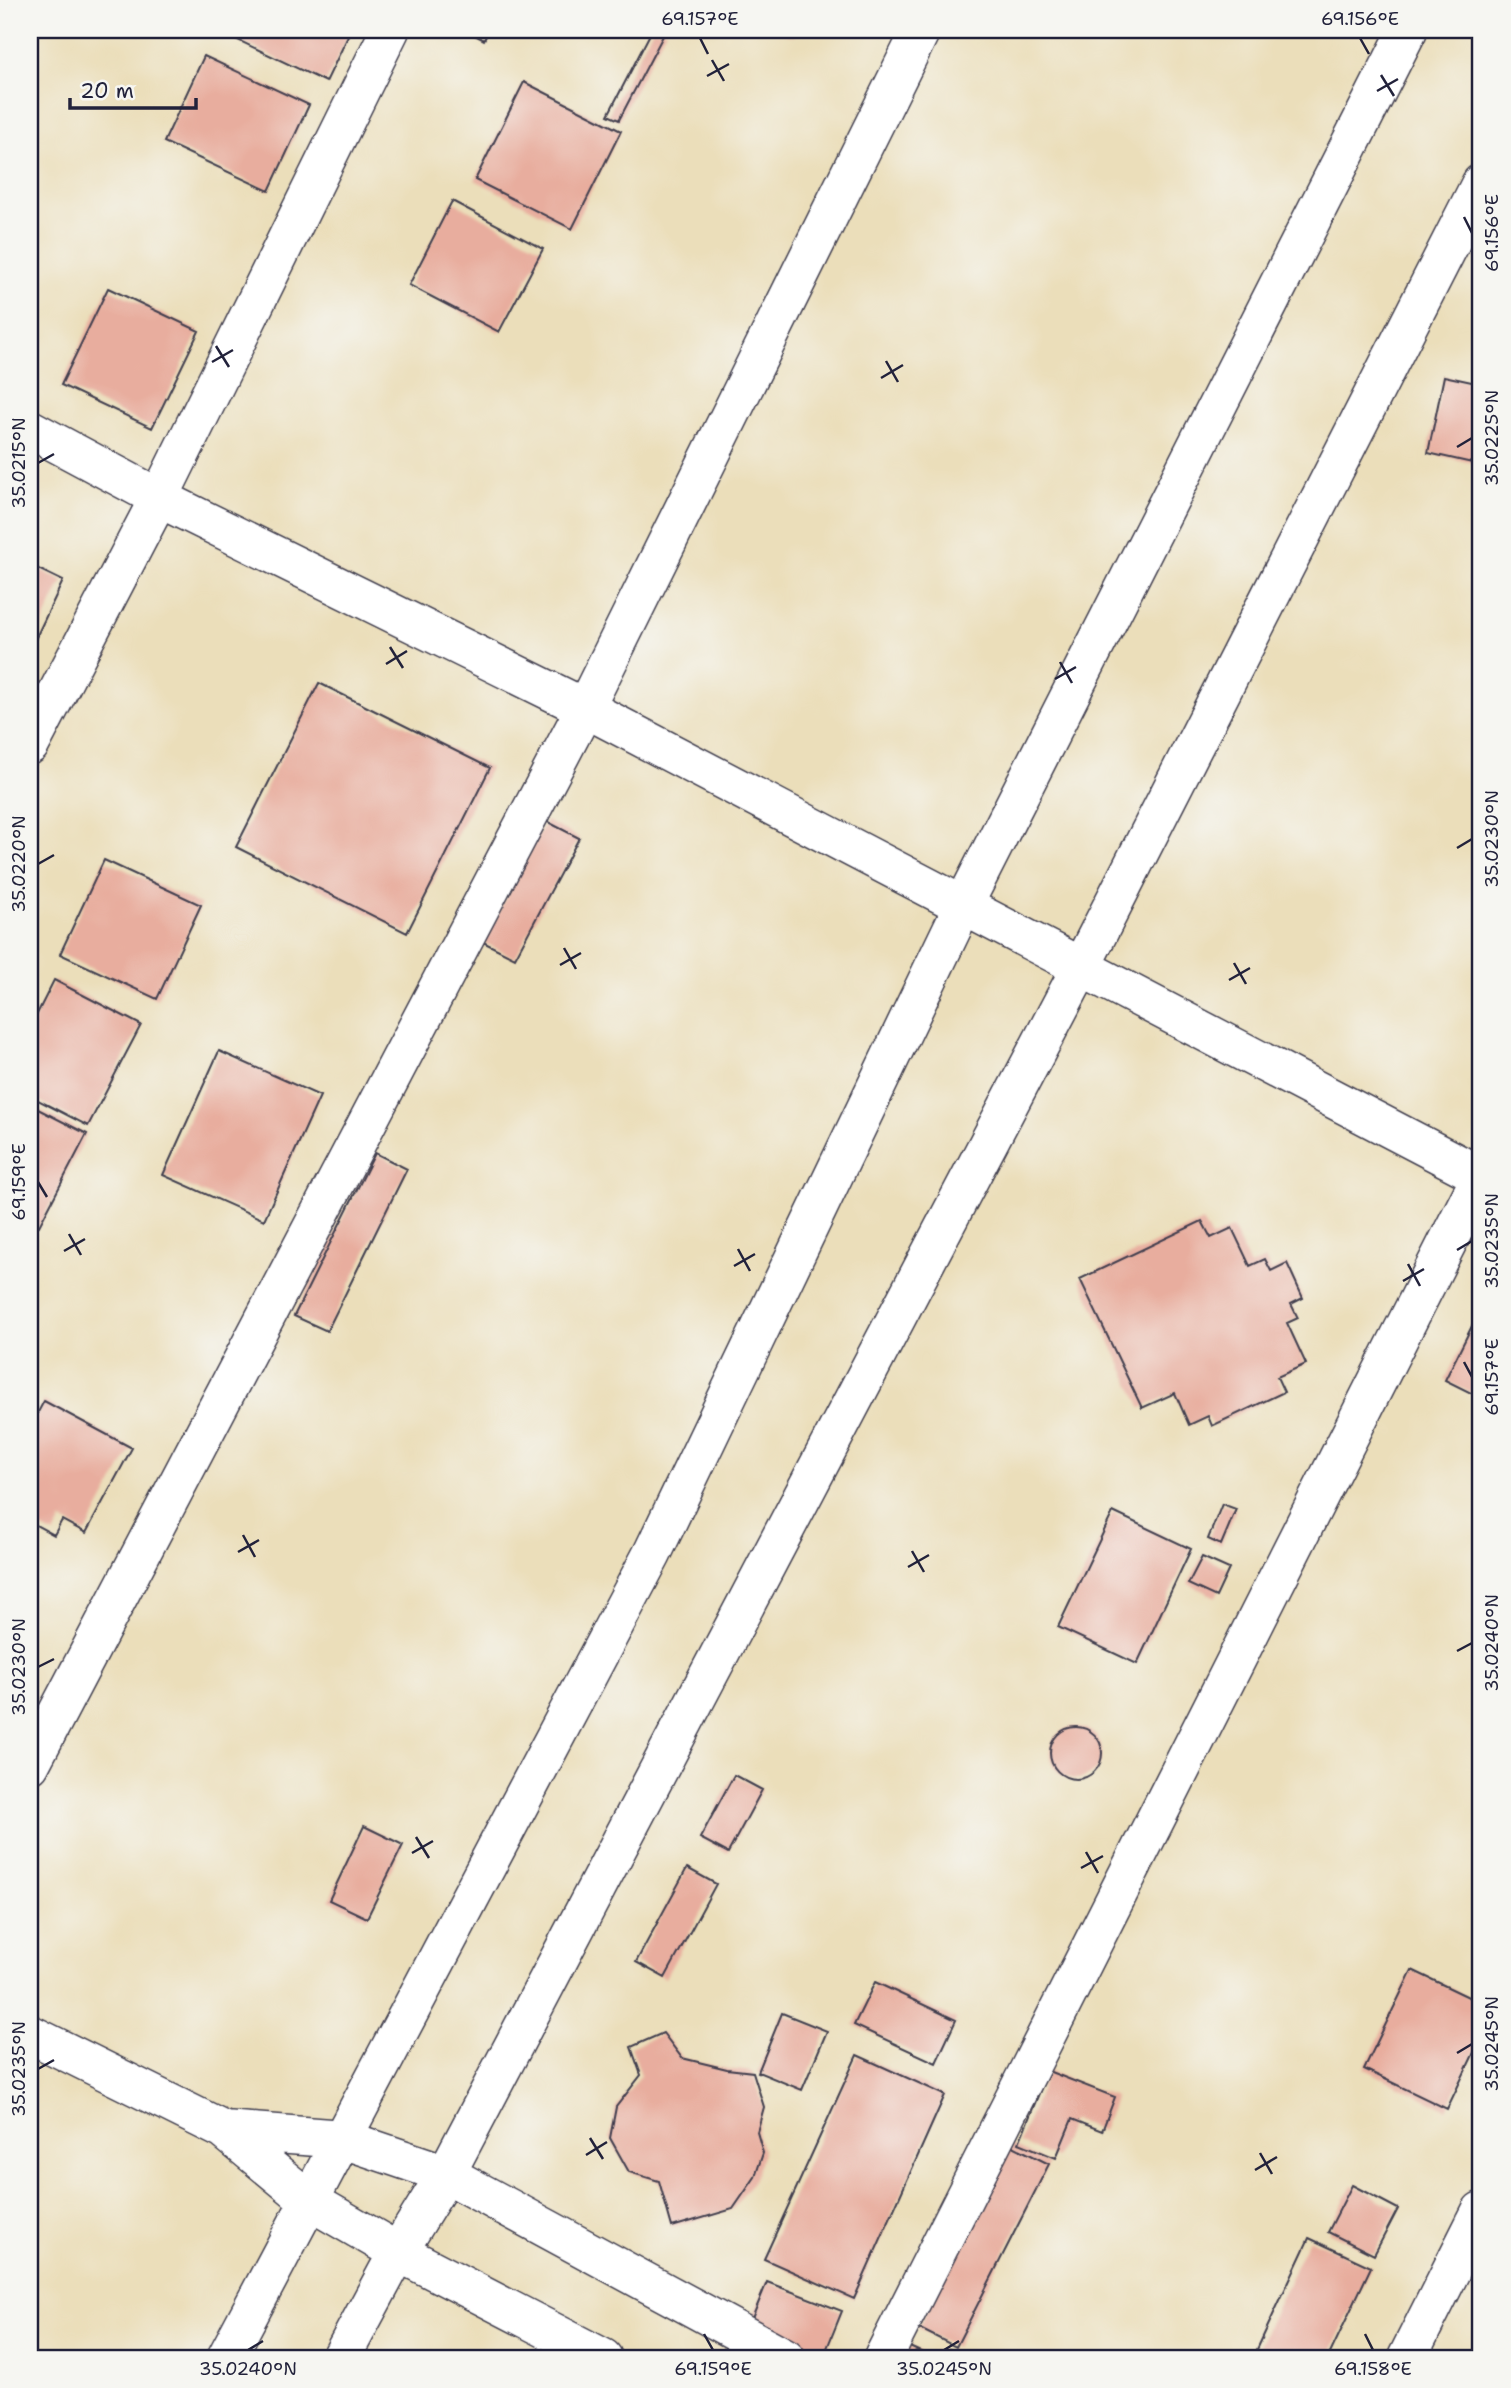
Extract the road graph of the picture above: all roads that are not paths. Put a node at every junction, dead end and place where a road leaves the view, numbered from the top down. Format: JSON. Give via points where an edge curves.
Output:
{"nodes":[{"id":1,"x":390,"y":30,"type":"edge"},
{"id":2,"x":921,"y":30,"type":"edge"},
{"id":3,"x":1408,"y":30,"type":"edge"},
{"id":4,"x":1481,"y":183,"type":"edge"},
{"id":5,"x":30,"y":429,"type":"edge"},
{"id":6,"x":159,"y":498,"type":"junction"},
{"id":7,"x":585,"y":708,"type":"junction"},
{"id":8,"x":30,"y":745,"type":"edge"},
{"id":9,"x":963,"y":906,"type":"junction"},
{"id":10,"x":1080,"y":967,"type":"junction"},
{"id":11,"x":30,"y":1765,"type":"edge"},
{"id":12,"x":30,"y":2034,"type":"edge"},
{"id":13,"x":224,"y":2130,"type":"junction"},
{"id":14,"x":343,"y":2139,"type":"junction"},
{"id":15,"x":446,"y":2174,"type":"junction"},
{"id":16,"x":310,"y":2202,"type":"junction"},
{"id":17,"x":1481,"y":2211,"type":"edge"},
{"id":18,"x":398,"y":2252,"type":"junction"},
{"id":19,"x":226,"y":2358,"type":"edge"},
{"id":20,"x":341,"y":2358,"type":"edge"},
{"id":21,"x":603,"y":2358,"type":"edge"},
{"id":22,"x":786,"y":2358,"type":"edge"},
{"id":23,"x":883,"y":2358,"type":"edge"},
{"id":24,"x":1407,"y":2358,"type":"edge"}],
"edges":[{"from":1,"to":6,"type":"street"},
{"from":2,"to":7,"type":"street"},
{"from":3,"to":9,"type":"street"},
{"from":4,"to":10,"type":"street"},
{"from":5,"to":6,"type":"street"},
{"from":6,"to":7,"type":"street"},
{"from":6,"to":8,"type":"street"},
{"from":7,"to":9,"type":"street"},
{"from":7,"to":11,"type":"street"},
{"from":9,"to":10,"type":"street"},
{"from":9,"to":14,"type":"street","via":[[652,1554]]},
{"from":10,"to":15,"type":"street"},
{"from":10,"to":23,"type":"street","via":[[1481,1176]]},
{"from":12,"to":13,"type":"street"},
{"from":13,"to":14,"type":"street"},
{"from":13,"to":16,"type":"street"},
{"from":14,"to":15,"type":"street"},
{"from":14,"to":16,"type":"street"},
{"from":15,"to":18,"type":"street"},
{"from":15,"to":22,"type":"street"},
{"from":16,"to":18,"type":"street"},
{"from":16,"to":19,"type":"street"},
{"from":17,"to":24,"type":"street"},
{"from":18,"to":20,"type":"street"},
{"from":18,"to":21,"type":"street"}]}
